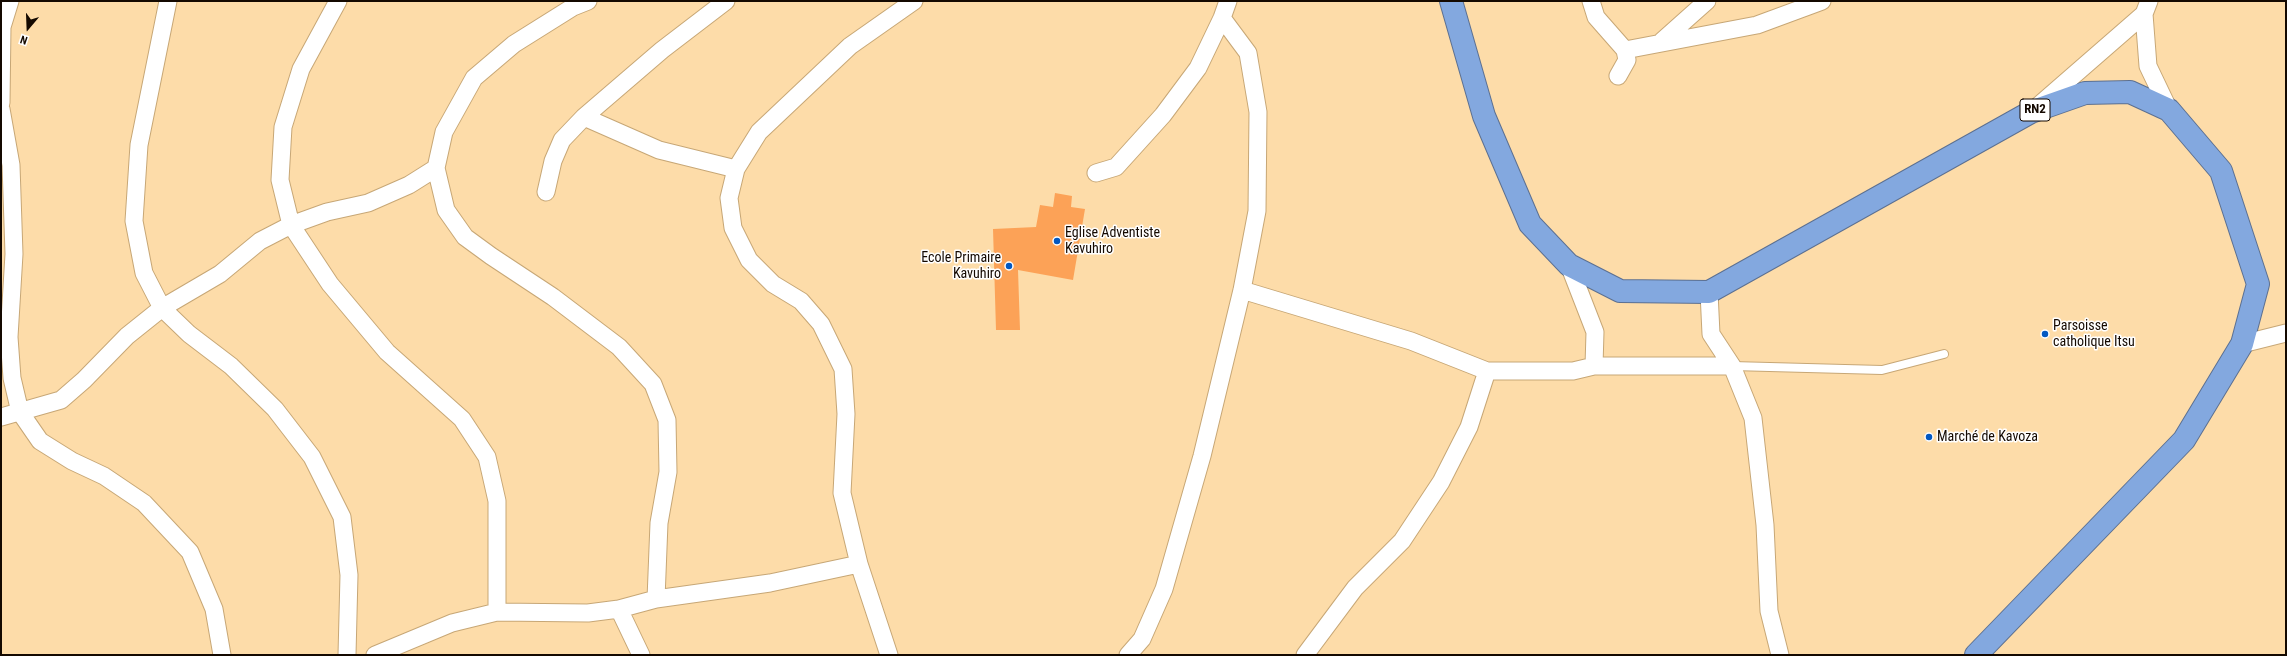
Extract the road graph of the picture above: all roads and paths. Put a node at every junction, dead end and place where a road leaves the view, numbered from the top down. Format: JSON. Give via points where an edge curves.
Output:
{"nodes":[{"id":1,"x":10,"y":1,"type":"edge"},
{"id":2,"x":168,"y":1,"type":"edge"},
{"id":3,"x":338,"y":1,"type":"edge"},
{"id":4,"x":588,"y":1,"type":"edge"},
{"id":5,"x":726,"y":1,"type":"edge"},
{"id":6,"x":914,"y":1,"type":"edge"},
{"id":7,"x":1228,"y":1,"type":"edge"},
{"id":8,"x":1450,"y":1,"type":"edge"},
{"id":9,"x":1591,"y":1,"type":"edge"},
{"id":10,"x":1707,"y":1,"type":"edge"},
{"id":11,"x":1822,"y":1,"type":"edge"},
{"id":12,"x":2146,"y":8,"type":"edge"},
{"id":13,"x":1222,"y":18,"type":"junction"},
{"id":14,"x":1662,"y":41,"type":"junction"},
{"id":15,"x":1624,"y":50,"type":"junction"},
{"id":16,"x":1618,"y":76,"type":"dead end"},
{"id":17,"x":1,"y":103,"type":"edge"},
{"id":18,"x":1,"y":109,"type":"edge"},
{"id":19,"x":2169,"y":110,"type":"junction"},
{"id":20,"x":2032,"y":112,"type":"junction"},
{"id":21,"x":584,"y":117,"type":"junction"},
{"id":22,"x":436,"y":168,"type":"junction"},
{"id":23,"x":736,"y":169,"type":"junction"},
{"id":24,"x":1096,"y":173,"type":"dead end"},
{"id":25,"x":546,"y":192,"type":"dead end"},
{"id":26,"x":291,"y":225,"type":"junction"},
{"id":27,"x":1569,"y":265,"type":"junction"},
{"id":28,"x":1242,"y":290,"type":"junction"},
{"id":29,"x":1709,"y":292,"type":"junction"},
{"id":30,"x":162,"y":308,"type":"junction"},
{"id":31,"x":2286,"y":333,"type":"edge"},
{"id":32,"x":2242,"y":344,"type":"junction"},
{"id":33,"x":1944,"y":354,"type":"dead end"},
{"id":34,"x":1594,"y":366,"type":"junction"},
{"id":35,"x":1732,"y":366,"type":"junction"},
{"id":36,"x":1487,"y":372,"type":"junction"},
{"id":37,"x":20,"y":412,"type":"junction"},
{"id":38,"x":1,"y":417,"type":"edge"},
{"id":39,"x":859,"y":564,"type":"junction"},
{"id":40,"x":656,"y":599,"type":"junction"},
{"id":41,"x":619,"y":609,"type":"junction"},
{"id":42,"x":497,"y":612,"type":"junction"},
{"id":43,"x":222,"y":655,"type":"edge"},
{"id":44,"x":347,"y":655,"type":"edge"},
{"id":45,"x":375,"y":655,"type":"edge"},
{"id":46,"x":641,"y":655,"type":"edge"},
{"id":47,"x":889,"y":655,"type":"edge"},
{"id":48,"x":1128,"y":655,"type":"edge"},
{"id":49,"x":1305,"y":655,"type":"edge"},
{"id":50,"x":1780,"y":655,"type":"edge"},
{"id":51,"x":1976,"y":655,"type":"edge"}],
"edges":[{"from":1,"to":17,"type":"street","via":[[2,27]]},
{"from":2,"to":30,"type":"street","via":[[139,145],[134,222],[144,273]]},
{"from":3,"to":26,"type":"street","via":[[301,69],[284,127],[280,180]]},
{"from":4,"to":22,"type":"street","via":[[573,7],[514,44],[474,78],[444,132]]},
{"from":5,"to":21,"type":"street","via":[[662,50]]},
{"from":6,"to":23,"type":"street","via":[[850,46],[759,132]]},
{"from":7,"to":13,"type":"street"},
{"from":8,"to":27,"type":"highway","number":"RN2","via":[[1484,116],[1530,224]]},
{"from":9,"to":15,"type":"street","via":[[1596,17]]},
{"from":10,"to":14,"type":"street"},
{"from":11,"to":14,"type":"street","via":[[1758,25]]},
{"from":12,"to":19,"type":"street","via":[[2148,66]]},
{"from":12,"to":20,"type":"street"},
{"from":13,"to":24,"type":"street","via":[[1198,68],[1164,115],[1116,167]]},
{"from":13,"to":28,"type":"street","via":[[1248,53],[1258,112],[1257,211]]},
{"from":14,"to":15,"type":"street"},
{"from":15,"to":16,"type":"street","via":[[1627,60]]},
{"from":18,"to":37,"type":"street","via":[[11,165],[14,254],[10,344],[12,378]]},
{"from":19,"to":20,"type":"highway","number":"RN2","via":[[2130,92],[2115,92],[2085,93]]},
{"from":19,"to":32,"type":"highway","number":"RN2","via":[[2221,172],[2258,284]]},
{"from":20,"to":29,"type":"highway","number":"RN2"},
{"from":21,"to":23,"type":"street","via":[[659,150]]},
{"from":21,"to":25,"type":"street","via":[[562,140],[553,161]]},
{"from":22,"to":26,"type":"street","via":[[409,185],[368,203],[327,212]]},
{"from":22,"to":40,"type":"street","via":[[446,210],[466,237],[553,296],[618,347],[654,384],[666,420],[668,472],[659,523]]},
{"from":23,"to":39,"type":"street","via":[[729,198],[733,228],[749,260],[772,284],[801,302],[821,324],[843,369],[846,414],[842,493]]},
{"from":26,"to":30,"type":"street","via":[[260,241],[220,274]]},
{"from":26,"to":42,"type":"street","via":[[330,284],[382,346],[462,419],[486,457],[497,501]]},
{"from":27,"to":29,"type":"highway","number":"RN2","via":[[1620,291]]},
{"from":27,"to":34,"type":"street","via":[[1594,332]]},
{"from":28,"to":36,"type":"street","via":[[1411,341]]},
{"from":28,"to":48,"type":"street","via":[[1202,456],[1164,589],[1142,639]]},
{"from":29,"to":35,"type":"street","via":[[1711,334]]},
{"from":30,"to":37,"type":"street","via":[[126,336],[61,400]]},
{"from":30,"to":44,"type":"street","via":[[189,334],[231,366],[275,409],[312,457],[342,517],[349,575]]},
{"from":31,"to":32,"type":"street"},
{"from":32,"to":51,"type":"highway","number":"RN2","via":[[2184,440]]},
{"from":33,"to":35,"type":"lane","via":[[1882,370]]},
{"from":34,"to":35,"type":"street"},
{"from":34,"to":36,"type":"street","via":[[1573,371]]},
{"from":35,"to":50,"type":"street","via":[[1753,418],[1765,525],[1769,611]]},
{"from":36,"to":49,"type":"street","via":[[1468,426],[1441,482],[1402,541],[1355,588]]},
{"from":37,"to":38,"type":"street"},
{"from":37,"to":43,"type":"street","via":[[40,441],[72,461],[104,476],[144,503],[190,552],[214,609]]},
{"from":39,"to":40,"type":"street","via":[[770,583]]},
{"from":39,"to":47,"type":"street"},
{"from":40,"to":41,"type":"street"},
{"from":41,"to":42,"type":"street","via":[[588,613]]},
{"from":41,"to":46,"type":"street"},
{"from":42,"to":45,"type":"street","via":[[452,623]]}]}
